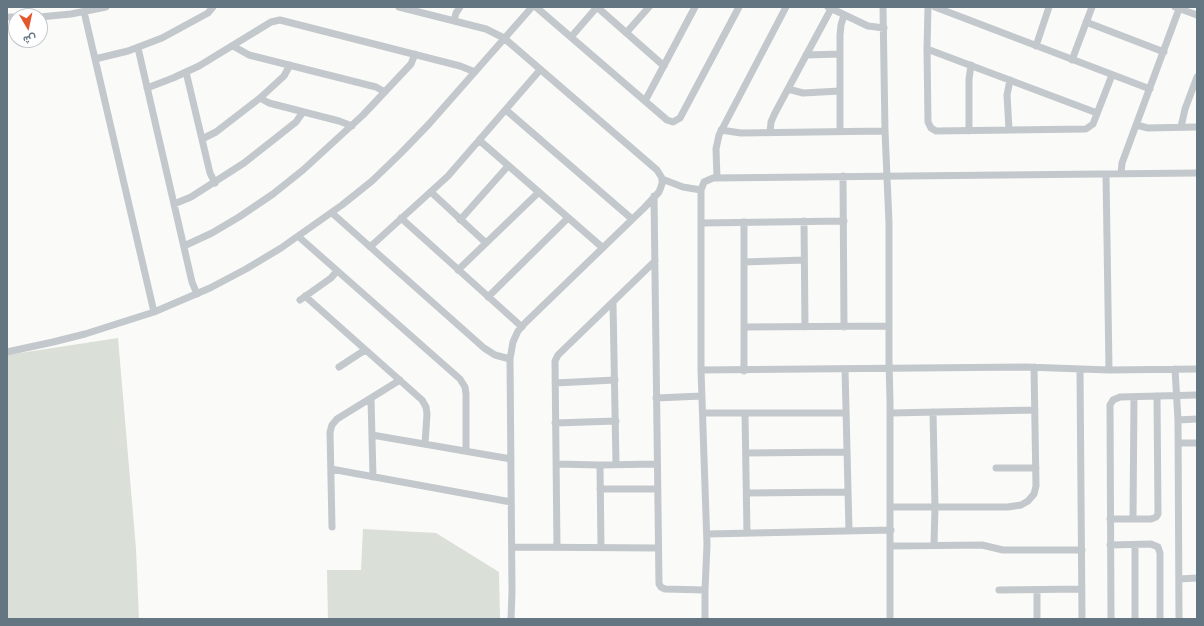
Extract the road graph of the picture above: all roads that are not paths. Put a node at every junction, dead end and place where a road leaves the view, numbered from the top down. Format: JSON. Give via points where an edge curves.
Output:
{"nodes":[{"id":1,"x":106,"y":7,"type":"edge"},
{"id":2,"x":213,"y":7,"type":"edge"},
{"id":3,"x":399,"y":7,"type":"edge"},
{"id":4,"x":460,"y":7,"type":"edge"},
{"id":5,"x":532,"y":7,"type":"edge"},
{"id":6,"x":536,"y":7,"type":"edge"},
{"id":7,"x":649,"y":7,"type":"edge"},
{"id":8,"x":695,"y":7,"type":"edge"},
{"id":9,"x":739,"y":7,"type":"edge"},
{"id":10,"x":786,"y":7,"type":"edge"},
{"id":11,"x":883,"y":7,"type":"edge"},
{"id":12,"x":928,"y":7,"type":"edge"},
{"id":13,"x":934,"y":7,"type":"edge"},
{"id":14,"x":1049,"y":7,"type":"edge"},
{"id":15,"x":1092,"y":7,"type":"edge"},
{"id":16,"x":829,"y":8,"type":"edge"},
{"id":17,"x":1177,"y":8,"type":"edge"},
{"id":18,"x":844,"y":15,"type":"junction"},
{"id":19,"x":1197,"y":15,"type":"edge"},
{"id":20,"x":48,"y":16,"type":"edge"},
{"id":21,"x":85,"y":16,"type":"dead end"},
{"id":22,"x":454,"y":21,"type":"junction"},
{"id":23,"x":1086,"y":22,"type":"junction"},
{"id":24,"x":884,"y":28,"type":"junction"},
{"id":25,"x":626,"y":33,"type":"junction"},
{"id":26,"x":571,"y":37,"type":"junction"},
{"id":27,"x":504,"y":38,"type":"junction"},
{"id":28,"x":233,"y":46,"type":"junction"},
{"id":29,"x":1036,"y":46,"type":"junction"},
{"id":30,"x":138,"y":48,"type":"junction"},
{"id":31,"x":927,"y":48,"type":"junction"},
{"id":32,"x":1164,"y":52,"type":"junction"},
{"id":33,"x":415,"y":54,"type":"junction"},
{"id":34,"x":840,"y":54,"type":"junction"},
{"id":35,"x":806,"y":55,"type":"junction"},
{"id":36,"x":95,"y":59,"type":"junction"},
{"id":37,"x":1072,"y":60,"type":"junction"},
{"id":38,"x":971,"y":65,"type":"junction"},
{"id":39,"x":290,"y":66,"type":"junction"},
{"id":40,"x":664,"y":66,"type":"junction"},
{"id":41,"x":540,"y":70,"type":"junction"},
{"id":42,"x":186,"y":72,"type":"junction"},
{"id":43,"x":474,"y":72,"type":"junction"},
{"id":44,"x":1112,"y":75,"type":"junction"},
{"id":45,"x":1197,"y":77,"type":"edge"},
{"id":46,"x":1010,"y":80,"type":"junction"},
{"id":47,"x":147,"y":88,"type":"junction"},
{"id":48,"x":788,"y":89,"type":"junction"},
{"id":49,"x":1150,"y":89,"type":"junction"},
{"id":50,"x":840,"y":91,"type":"junction"},
{"id":51,"x":385,"y":92,"type":"junction"},
{"id":52,"x":260,"y":98,"type":"junction"},
{"id":53,"x":645,"y":101,"type":"junction"},
{"id":54,"x":506,"y":110,"type":"junction"},
{"id":55,"x":302,"y":112,"type":"junction"},
{"id":56,"x":1097,"y":113,"type":"junction"},
{"id":57,"x":352,"y":126,"type":"junction"},
{"id":58,"x":1136,"y":126,"type":"junction"},
{"id":59,"x":1181,"y":127,"type":"junction"},
{"id":60,"x":1197,"y":127,"type":"edge"},
{"id":61,"x":721,"y":130,"type":"junction"},
{"id":62,"x":1009,"y":130,"type":"junction"},
{"id":63,"x":840,"y":131,"type":"junction"},
{"id":64,"x":885,"y":131,"type":"junction"},
{"id":65,"x":969,"y":131,"type":"junction"},
{"id":66,"x":770,"y":132,"type":"junction"},
{"id":67,"x":202,"y":138,"type":"junction"},
{"id":68,"x":479,"y":140,"type":"junction"},
{"id":69,"x":508,"y":166,"type":"junction"},
{"id":70,"x":1197,"y":173,"type":"edge"},
{"id":71,"x":1106,"y":174,"type":"junction"},
{"id":72,"x":1121,"y":174,"type":"junction"},
{"id":73,"x":843,"y":176,"type":"junction"},
{"id":74,"x":887,"y":176,"type":"junction"},
{"id":75,"x":717,"y":178,"type":"junction"},
{"id":76,"x":662,"y":179,"type":"junction"},
{"id":77,"x":215,"y":183,"type":"junction"},
{"id":78,"x":700,"y":190,"type":"junction"},
{"id":79,"x":431,"y":192,"type":"junction"},
{"id":80,"x":538,"y":192,"type":"junction"},
{"id":81,"x":654,"y":196,"type":"junction"},
{"id":82,"x":174,"y":204,"type":"junction"},
{"id":83,"x":332,"y":213,"type":"junction"},
{"id":84,"x":401,"y":218,"type":"junction"},
{"id":85,"x":568,"y":218,"type":"junction"},
{"id":86,"x":632,"y":219,"type":"junction"},
{"id":87,"x":460,"y":220,"type":"junction"},
{"id":88,"x":804,"y":221,"type":"junction"},
{"id":89,"x":844,"y":221,"type":"junction"},
{"id":90,"x":744,"y":222,"type":"junction"},
{"id":91,"x":701,"y":223,"type":"junction"},
{"id":92,"x":298,"y":237,"type":"junction"},
{"id":93,"x":486,"y":243,"type":"junction"},
{"id":94,"x":184,"y":246,"type":"junction"},
{"id":95,"x":370,"y":247,"type":"junction"},
{"id":96,"x":602,"y":248,"type":"junction"},
{"id":97,"x":804,"y":260,"type":"junction"},
{"id":98,"x":655,"y":261,"type":"junction"},
{"id":99,"x":744,"y":262,"type":"junction"},
{"id":100,"x":458,"y":270,"type":"junction"},
{"id":101,"x":336,"y":271,"type":"junction"},
{"id":102,"x":197,"y":294,"type":"junction"},
{"id":103,"x":488,"y":297,"type":"junction"},
{"id":104,"x":613,"y":303,"type":"junction"},
{"id":105,"x":154,"y":312,"type":"junction"},
{"id":106,"x":889,"y":326,"type":"junction"},
{"id":107,"x":522,"y":327,"type":"junction"},
{"id":108,"x":744,"y":327,"type":"junction"},
{"id":109,"x":805,"y":327,"type":"junction"},
{"id":110,"x":844,"y":327,"type":"junction"},
{"id":111,"x":365,"y":350,"type":"junction"},
{"id":112,"x":7,"y":352,"type":"edge"},
{"id":113,"x":510,"y":360,"type":"junction"},
{"id":114,"x":339,"y":367,"type":"dead end"},
{"id":115,"x":1034,"y":367,"type":"junction"},
{"id":116,"x":889,"y":369,"type":"junction"},
{"id":117,"x":1080,"y":369,"type":"junction"},
{"id":118,"x":1177,"y":369,"type":"junction"},
{"id":119,"x":1197,"y":369,"type":"edge"},
{"id":120,"x":701,"y":370,"type":"junction"},
{"id":121,"x":845,"y":370,"type":"junction"},
{"id":122,"x":1109,"y":370,"type":"junction"},
{"id":123,"x":744,"y":371,"type":"junction"},
{"id":124,"x":400,"y":380,"type":"junction"},
{"id":125,"x":615,"y":380,"type":"junction"},
{"id":126,"x":555,"y":383,"type":"junction"},
{"id":127,"x":1178,"y":394,"type":"junction"},
{"id":128,"x":1197,"y":395,"type":"edge"},
{"id":129,"x":702,"y":396,"type":"junction"},
{"id":130,"x":1157,"y":396,"type":"junction"},
{"id":131,"x":1134,"y":397,"type":"junction"},
{"id":132,"x":371,"y":398,"type":"junction"},
{"id":133,"x":656,"y":398,"type":"junction"},
{"id":134,"x":1035,"y":410,"type":"junction"},
{"id":135,"x":933,"y":412,"type":"junction"},
{"id":136,"x":703,"y":413,"type":"junction"},
{"id":137,"x":846,"y":413,"type":"junction"},
{"id":138,"x":890,"y":413,"type":"junction"},
{"id":139,"x":745,"y":414,"type":"junction"},
{"id":140,"x":1178,"y":420,"type":"junction"},
{"id":141,"x":1197,"y":420,"type":"edge"},
{"id":142,"x":616,"y":421,"type":"junction"},
{"id":143,"x":555,"y":423,"type":"junction"},
{"id":144,"x":372,"y":435,"type":"junction"},
{"id":145,"x":1178,"y":443,"type":"junction"},
{"id":146,"x":1197,"y":443,"type":"edge"},
{"id":147,"x":425,"y":444,"type":"junction"},
{"id":148,"x":466,"y":451,"type":"junction"},
{"id":149,"x":847,"y":452,"type":"junction"},
{"id":150,"x":746,"y":453,"type":"junction"},
{"id":151,"x":511,"y":459,"type":"junction"},
{"id":152,"x":556,"y":464,"type":"junction"},
{"id":153,"x":616,"y":464,"type":"junction"},
{"id":154,"x":657,"y":464,"type":"junction"},
{"id":155,"x":600,"y":465,"type":"junction"},
{"id":156,"x":996,"y":468,"type":"dead end"},
{"id":157,"x":1036,"y":468,"type":"junction"},
{"id":158,"x":331,"y":469,"type":"junction"},
{"id":159,"x":373,"y":477,"type":"junction"},
{"id":160,"x":600,"y":489,"type":"junction"},
{"id":161,"x":657,"y":489,"type":"junction"},
{"id":162,"x":848,"y":492,"type":"junction"},
{"id":163,"x":746,"y":493,"type":"junction"},
{"id":164,"x":511,"y":502,"type":"junction"},
{"id":165,"x":890,"y":507,"type":"junction"},
{"id":166,"x":935,"y":507,"type":"junction"},
{"id":167,"x":1110,"y":519,"type":"junction"},
{"id":168,"x":1133,"y":519,"type":"junction"},
{"id":169,"x":332,"y":527,"type":"dead end"},
{"id":170,"x":891,"y":530,"type":"junction"},
{"id":171,"x":849,"y":531,"type":"junction"},
{"id":172,"x":747,"y":533,"type":"junction"},
{"id":173,"x":707,"y":534,"type":"junction"},
{"id":174,"x":1110,"y":545,"type":"junction"},
{"id":175,"x":1135,"y":545,"type":"junction"},
{"id":176,"x":890,"y":546,"type":"junction"},
{"id":177,"x":934,"y":546,"type":"junction"},
{"id":178,"x":512,"y":547,"type":"junction"},
{"id":179,"x":557,"y":547,"type":"junction"},
{"id":180,"x":601,"y":547,"type":"junction"},
{"id":181,"x":658,"y":548,"type":"junction"},
{"id":182,"x":1082,"y":550,"type":"junction"},
{"id":183,"x":1197,"y":578,"type":"edge"},
{"id":184,"x":1179,"y":579,"type":"junction"},
{"id":185,"x":1082,"y":589,"type":"junction"},
{"id":186,"x":705,"y":590,"type":"junction"},
{"id":187,"x":999,"y":590,"type":"dead end"},
{"id":188,"x":1037,"y":590,"type":"junction"},
{"id":189,"x":511,"y":619,"type":"edge"},
{"id":190,"x":705,"y":619,"type":"edge"},
{"id":191,"x":890,"y":619,"type":"edge"},
{"id":192,"x":1037,"y":619,"type":"edge"},
{"id":193,"x":1082,"y":619,"type":"edge"},
{"id":194,"x":1111,"y":619,"type":"edge"},
{"id":195,"x":1135,"y":619,"type":"edge"},
{"id":196,"x":1160,"y":619,"type":"edge"},
{"id":197,"x":1179,"y":619,"type":"edge"}],
"edges":[{"from":1,"to":20,"type":"street"},
{"from":2,"to":30,"type":"street","via":[[208,13],[185,26]]},
{"from":3,"to":22,"type":"street"},
{"from":4,"to":22,"type":"street"},
{"from":5,"to":27,"type":"street"},
{"from":6,"to":26,"type":"street"},
{"from":7,"to":25,"type":"street"},
{"from":8,"to":40,"type":"street"},
{"from":9,"to":53,"type":"street","via":[[678,120],[669,122]]},
{"from":10,"to":61,"type":"street"},
{"from":11,"to":24,"type":"street"},
{"from":12,"to":31,"type":"street"},
{"from":13,"to":29,"type":"street"},
{"from":14,"to":29,"type":"street"},
{"from":15,"to":23,"type":"street"},
{"from":16,"to":18,"type":"street"},
{"from":16,"to":35,"type":"street"},
{"from":17,"to":19,"type":"street"},
{"from":17,"to":32,"type":"street"},
{"from":18,"to":24,"type":"street","via":[[868,26]]},
{"from":18,"to":34,"type":"street","via":[[840,30]]},
{"from":21,"to":36,"type":"street"},
{"from":22,"to":27,"type":"street","via":[[486,29]]},
{"from":23,"to":32,"type":"street"},
{"from":23,"to":37,"type":"street"},
{"from":24,"to":64,"type":"street"},
{"from":25,"to":26,"type":"street","via":[[597,7]]},
{"from":25,"to":40,"type":"street"},
{"from":26,"to":53,"type":"street"},
{"from":27,"to":41,"type":"street"},
{"from":27,"to":43,"type":"street"},
{"from":28,"to":33,"type":"street","via":[[271,22],[280,20]]},
{"from":28,"to":39,"type":"street","via":[[249,55]]},
{"from":28,"to":42,"type":"street"},
{"from":29,"to":37,"type":"street"},
{"from":30,"to":36,"type":"street"},
{"from":30,"to":47,"type":"street"},
{"from":31,"to":38,"type":"street"},
{"from":31,"to":65,"type":"street","via":[[930,126],[938,131]]},
{"from":32,"to":49,"type":"street"},
{"from":33,"to":43,"type":"street"},
{"from":33,"to":51,"type":"street","via":[[411,64]]},
{"from":34,"to":35,"type":"street"},
{"from":34,"to":50,"type":"street"},
{"from":35,"to":48,"type":"street"},
{"from":36,"to":105,"type":"street"},
{"from":37,"to":44,"type":"street"},
{"from":38,"to":46,"type":"street"},
{"from":38,"to":65,"type":"street"},
{"from":39,"to":51,"type":"street","via":[[376,87]]},
{"from":39,"to":52,"type":"street","via":[[282,78]]},
{"from":40,"to":53,"type":"street"},
{"from":41,"to":54,"type":"street"},
{"from":41,"to":76,"type":"street","via":[[657,170]]},
{"from":42,"to":47,"type":"street"},
{"from":42,"to":67,"type":"street"},
{"from":43,"to":83,"type":"street","via":[[401,153],[372,181]]},
{"from":44,"to":49,"type":"street"},
{"from":44,"to":56,"type":"street"},
{"from":45,"to":59,"type":"street"},
{"from":46,"to":56,"type":"street"},
{"from":46,"to":62,"type":"street","via":[[1007,95]]},
{"from":47,"to":82,"type":"street"},
{"from":48,"to":50,"type":"street","via":[[799,92]]},
{"from":48,"to":66,"type":"street","via":[[773,117]]},
{"from":49,"to":58,"type":"street"},
{"from":50,"to":63,"type":"street"},
{"from":51,"to":57,"type":"street"},
{"from":52,"to":55,"type":"street"},
{"from":52,"to":67,"type":"street","via":[[216,132]]},
{"from":54,"to":68,"type":"street"},
{"from":54,"to":86,"type":"street"},
{"from":55,"to":57,"type":"street"},
{"from":55,"to":77,"type":"street","via":[[279,137]]},
{"from":56,"to":62,"type":"street","via":[[1093,124],[1086,129]]},
{"from":57,"to":94,"type":"street","via":[[304,170],[268,198],[225,226]]},
{"from":58,"to":59,"type":"street"},
{"from":58,"to":72,"type":"street","via":[[1122,163]]},
{"from":59,"to":60,"type":"street"},
{"from":61,"to":66,"type":"street"},
{"from":61,"to":75,"type":"street","via":[[716,149]]},
{"from":62,"to":65,"type":"street"},
{"from":63,"to":64,"type":"street"},
{"from":63,"to":66,"type":"street"},
{"from":64,"to":74,"type":"street"},
{"from":67,"to":77,"type":"street","via":[[210,173]]},
{"from":68,"to":69,"type":"street"},
{"from":68,"to":79,"type":"street"},
{"from":69,"to":80,"type":"street"},
{"from":69,"to":87,"type":"street"},
{"from":70,"to":72,"type":"street"},
{"from":71,"to":72,"type":"street"},
{"from":71,"to":74,"type":"street"},
{"from":71,"to":122,"type":"street"},
{"from":73,"to":74,"type":"street"},
{"from":73,"to":75,"type":"street"},
{"from":73,"to":89,"type":"street"},
{"from":74,"to":106,"type":"street"},
{"from":75,"to":78,"type":"street","via":[[706,180]]},
{"from":76,"to":78,"type":"street"},
{"from":76,"to":81,"type":"street","via":[[660,189]]},
{"from":77,"to":82,"type":"street"},
{"from":78,"to":91,"type":"street"},
{"from":79,"to":84,"type":"street"},
{"from":79,"to":87,"type":"street"},
{"from":80,"to":85,"type":"street"},
{"from":80,"to":93,"type":"street"},
{"from":81,"to":86,"type":"street"},
{"from":81,"to":98,"type":"street"},
{"from":82,"to":94,"type":"street"},
{"from":83,"to":92,"type":"street"},
{"from":83,"to":95,"type":"street"},
{"from":84,"to":95,"type":"street"},
{"from":84,"to":100,"type":"street"},
{"from":85,"to":96,"type":"street"},
{"from":85,"to":103,"type":"street"},
{"from":86,"to":96,"type":"street"},
{"from":87,"to":93,"type":"street"},
{"from":88,"to":89,"type":"street"},
{"from":88,"to":90,"type":"street"},
{"from":88,"to":97,"type":"street"},
{"from":89,"to":110,"type":"street"},
{"from":90,"to":91,"type":"street"},
{"from":90,"to":99,"type":"street"},
{"from":91,"to":120,"type":"street"},
{"from":92,"to":101,"type":"street"},
{"from":92,"to":102,"type":"street","via":[[246,269]]},
{"from":93,"to":100,"type":"street"},
{"from":94,"to":102,"type":"street"},
{"from":95,"to":113,"type":"street","via":[[484,348]]},
{"from":96,"to":107,"type":"street"},
{"from":97,"to":99,"type":"street"},
{"from":97,"to":109,"type":"street"},
{"from":98,"to":104,"type":"street"},
{"from":98,"to":133,"type":"street"},
{"from":99,"to":108,"type":"street"},
{"from":100,"to":103,"type":"street"},
{"from":101,"to":111,"type":"street","via":[[302,298]]},
{"from":101,"to":148,"type":"street","via":[[462,382],[466,394]]},
{"from":102,"to":105,"type":"street"},
{"from":103,"to":107,"type":"street"},
{"from":104,"to":125,"type":"street"},
{"from":104,"to":126,"type":"street","via":[[558,355],[555,361]]},
{"from":105,"to":112,"type":"street","via":[[85,334]]},
{"from":106,"to":110,"type":"street"},
{"from":106,"to":116,"type":"street"},
{"from":107,"to":113,"type":"street","via":[[513,342]]},
{"from":108,"to":109,"type":"street"},
{"from":108,"to":123,"type":"street"},
{"from":109,"to":110,"type":"street"},
{"from":111,"to":114,"type":"street"},
{"from":111,"to":124,"type":"street"},
{"from":113,"to":151,"type":"street"},
{"from":115,"to":116,"type":"street"},
{"from":115,"to":117,"type":"street"},
{"from":115,"to":134,"type":"street"},
{"from":116,"to":121,"type":"street"},
{"from":116,"to":138,"type":"street"},
{"from":117,"to":122,"type":"street"},
{"from":117,"to":182,"type":"street"},
{"from":118,"to":119,"type":"street"},
{"from":118,"to":122,"type":"street"},
{"from":118,"to":127,"type":"street"},
{"from":120,"to":123,"type":"street"},
{"from":120,"to":129,"type":"street"},
{"from":121,"to":123,"type":"street"},
{"from":121,"to":137,"type":"street"},
{"from":124,"to":132,"type":"street"},
{"from":124,"to":147,"type":"street","via":[[426,407]]},
{"from":125,"to":126,"type":"street"},
{"from":125,"to":142,"type":"street"},
{"from":126,"to":143,"type":"street"},
{"from":127,"to":128,"type":"street"},
{"from":127,"to":130,"type":"street"},
{"from":127,"to":140,"type":"street"},
{"from":129,"to":133,"type":"street"},
{"from":129,"to":136,"type":"street"},
{"from":130,"to":131,"type":"street"},
{"from":130,"to":168,"type":"street","via":[[1158,512],[1153,519]]},
{"from":131,"to":167,"type":"street","via":[[1118,397],[1110,405]]},
{"from":131,"to":168,"type":"street"},
{"from":132,"to":144,"type":"street"},
{"from":132,"to":158,"type":"street","via":[[337,419],[332,425]]},
{"from":133,"to":154,"type":"street"},
{"from":134,"to":135,"type":"street"},
{"from":134,"to":157,"type":"street"},
{"from":135,"to":138,"type":"street"},
{"from":135,"to":166,"type":"street"},
{"from":136,"to":139,"type":"street"},
{"from":136,"to":173,"type":"street"},
{"from":137,"to":139,"type":"street"},
{"from":137,"to":149,"type":"street"},
{"from":138,"to":165,"type":"street"},
{"from":139,"to":150,"type":"street"},
{"from":140,"to":141,"type":"street"},
{"from":140,"to":145,"type":"street"},
{"from":142,"to":143,"type":"street"},
{"from":142,"to":153,"type":"street"},
{"from":143,"to":152,"type":"street"},
{"from":144,"to":147,"type":"street"},
{"from":144,"to":159,"type":"street"},
{"from":145,"to":146,"type":"street"},
{"from":145,"to":184,"type":"street"},
{"from":147,"to":148,"type":"street"},
{"from":148,"to":151,"type":"street"},
{"from":149,"to":150,"type":"street"},
{"from":149,"to":162,"type":"street"},
{"from":150,"to":163,"type":"street"},
{"from":151,"to":164,"type":"street"},
{"from":152,"to":155,"type":"street"},
{"from":152,"to":179,"type":"street"},
{"from":153,"to":154,"type":"street"},
{"from":153,"to":155,"type":"street"},
{"from":154,"to":161,"type":"street"},
{"from":155,"to":160,"type":"street"},
{"from":156,"to":157,"type":"street"},
{"from":157,"to":166,"type":"street","via":[[1035,490],[1031,498],[1021,505]]},
{"from":158,"to":159,"type":"street"},
{"from":158,"to":169,"type":"street"},
{"from":159,"to":164,"type":"street"},
{"from":160,"to":161,"type":"street"},
{"from":160,"to":180,"type":"street"},
{"from":161,"to":181,"type":"street"},
{"from":162,"to":163,"type":"street"},
{"from":162,"to":171,"type":"street"},
{"from":163,"to":172,"type":"street"},
{"from":164,"to":178,"type":"street"},
{"from":165,"to":166,"type":"street"},
{"from":165,"to":170,"type":"street"},
{"from":166,"to":177,"type":"street"},
{"from":167,"to":168,"type":"street"},
{"from":167,"to":174,"type":"street"},
{"from":170,"to":171,"type":"street"},
{"from":170,"to":176,"type":"street"},
{"from":171,"to":172,"type":"street"},
{"from":172,"to":173,"type":"street"},
{"from":173,"to":186,"type":"street"},
{"from":174,"to":175,"type":"street"},
{"from":174,"to":194,"type":"street"},
{"from":175,"to":195,"type":"street"},
{"from":175,"to":196,"type":"street","via":[[1153,544],[1160,551]]},
{"from":176,"to":177,"type":"street"},
{"from":176,"to":191,"type":"street"},
{"from":177,"to":182,"type":"street","via":[[982,545],[1003,550]]},
{"from":178,"to":179,"type":"street"},
{"from":178,"to":189,"type":"street"},
{"from":179,"to":180,"type":"street"},
{"from":180,"to":181,"type":"street"},
{"from":181,"to":186,"type":"street","via":[[660,586],[673,590]]},
{"from":182,"to":185,"type":"street"},
{"from":183,"to":184,"type":"street"},
{"from":184,"to":197,"type":"street"},
{"from":185,"to":188,"type":"street"},
{"from":185,"to":193,"type":"street"},
{"from":186,"to":190,"type":"street"},
{"from":187,"to":188,"type":"street"},
{"from":188,"to":192,"type":"street"}]}
